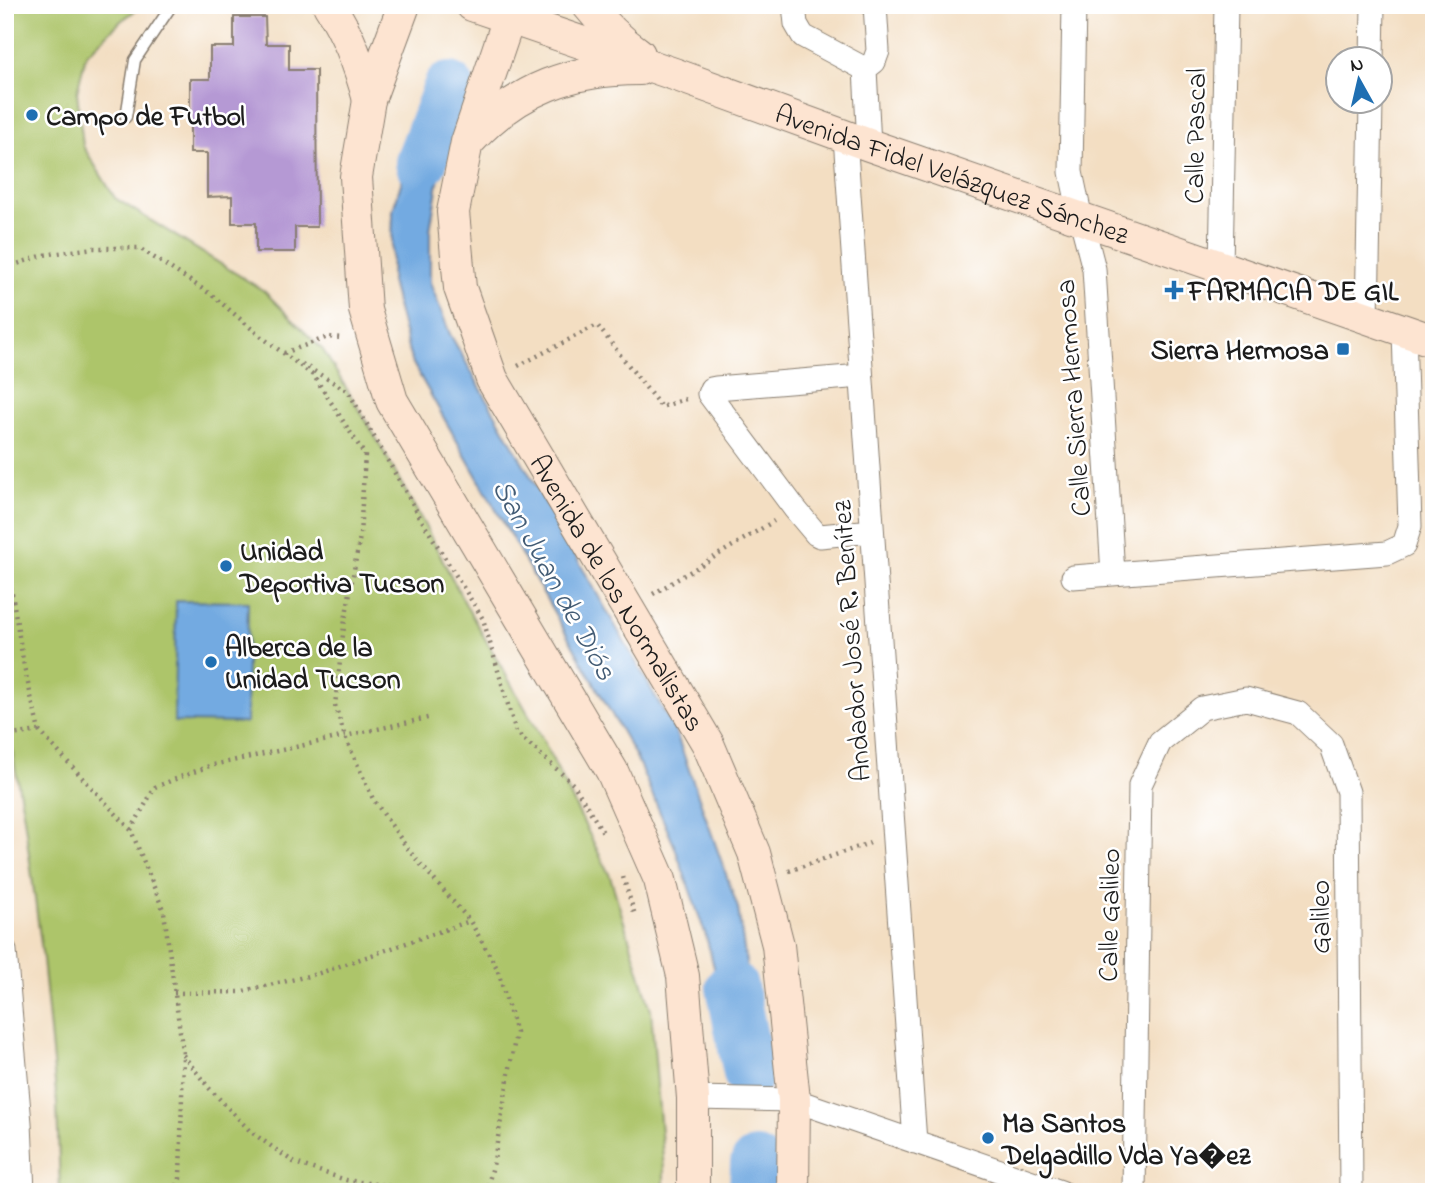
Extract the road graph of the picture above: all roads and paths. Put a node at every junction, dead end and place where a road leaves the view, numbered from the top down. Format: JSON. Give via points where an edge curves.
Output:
{"nodes":[{"id":1,"x":172,"y":5,"type":"edge"},
{"id":2,"x":329,"y":5,"type":"edge"},
{"id":3,"x":404,"y":5,"type":"edge"},
{"id":4,"x":472,"y":5,"type":"edge"},
{"id":5,"x":587,"y":5,"type":"edge"},
{"id":6,"x":794,"y":5,"type":"edge"},
{"id":7,"x":875,"y":5,"type":"edge"},
{"id":8,"x":1074,"y":5,"type":"edge"},
{"id":9,"x":1226,"y":5,"type":"edge"},
{"id":10,"x":1373,"y":5,"type":"edge"},
{"id":11,"x":511,"y":12,"type":"edge"},
{"id":12,"x":1372,"y":46,"type":"edge"},
{"id":13,"x":865,"y":69,"type":"junction"},
{"id":14,"x":674,"y":74,"type":"junction"},
{"id":15,"x":369,"y":100,"type":"junction"},
{"id":16,"x":1371,"y":116,"type":"edge"},
{"id":17,"x":126,"y":117,"type":"dead end"},
{"id":18,"x":857,"y":141,"type":"junction"},
{"id":19,"x":467,"y":142,"type":"junction"},
{"id":20,"x":1081,"y":219,"type":"junction"},
{"id":21,"x":1221,"y":267,"type":"junction"},
{"id":22,"x":5,"y":268,"type":"edge"},
{"id":23,"x":1367,"y":319,"type":"junction"},
{"id":24,"x":1404,"y":331,"type":"junction"},
{"id":25,"x":374,"y":341,"type":"junction"},
{"id":26,"x":1434,"y":341,"type":"edge"},
{"id":27,"x":284,"y":353,"type":"junction"},
{"id":28,"x":861,"y":376,"type":"junction"},
{"id":29,"x":492,"y":379,"type":"junction"},
{"id":30,"x":709,"y":391,"type":"junction"},
{"id":31,"x":795,"y":509,"type":"junction"},
{"id":32,"x":872,"y":531,"type":"junction"},
{"id":33,"x":5,"y":552,"type":"edge"},
{"id":34,"x":1113,"y":574,"type":"junction"},
{"id":35,"x":1073,"y":577,"type":"dead end"},
{"id":36,"x":628,"y":609,"type":"junction"},
{"id":37,"x":1246,"y":699,"type":"joint"},
{"id":38,"x":432,"y":717,"type":"dead end"},
{"id":39,"x":39,"y":731,"type":"junction"},
{"id":40,"x":5,"y":736,"type":"edge"},
{"id":41,"x":345,"y":737,"type":"junction"},
{"id":42,"x":131,"y":830,"type":"junction"},
{"id":43,"x":893,"y":835,"type":"junction"},
{"id":44,"x":609,"y":841,"type":"dead end"},
{"id":45,"x":620,"y":865,"type":"dead end"},
{"id":46,"x":761,"y":880,"type":"junction"},
{"id":47,"x":635,"y":917,"type":"dead end"},
{"id":48,"x":470,"y":921,"type":"junction"},
{"id":49,"x":5,"y":951,"type":"edge"},
{"id":50,"x":6,"y":957,"type":"edge"},
{"id":51,"x":174,"y":993,"type":"junction"},
{"id":52,"x":183,"y":1054,"type":"junction"},
{"id":53,"x":694,"y":1098,"type":"junction"},
{"id":54,"x":794,"y":1100,"type":"junction"},
{"id":55,"x":915,"y":1142,"type":"junction"},
{"id":56,"x":23,"y":1192,"type":"edge"},
{"id":57,"x":174,"y":1192,"type":"edge"},
{"id":58,"x":410,"y":1192,"type":"edge"},
{"id":59,"x":486,"y":1192,"type":"edge"},
{"id":60,"x":693,"y":1192,"type":"edge"},
{"id":61,"x":793,"y":1192,"type":"edge"},
{"id":62,"x":1061,"y":1192,"type":"edge"},
{"id":63,"x":1134,"y":1192,"type":"edge"},
{"id":64,"x":1351,"y":1192,"type":"edge"}],
"edges":[{"from":1,"to":17,"type":"lane","via":[[135,60]]},
{"from":2,"to":15,"type":"street","via":[[348,36]]},
{"from":3,"to":15,"type":"street"},
{"from":4,"to":11,"type":"street","name":"Avenida Fidel Velázquez Sánchez"},
{"from":5,"to":14,"type":"street","via":[[627,46]]},
{"from":6,"to":13,"type":"street","via":[[803,36]]},
{"from":7,"to":13,"type":"street","via":[[878,51]]},
{"from":8,"to":20,"type":"street","name":"Calle Sierra Hermosa","via":[[1071,172]]},
{"from":9,"to":21,"type":"street","name":"Calle Pascal"},
{"from":10,"to":12,"type":"street"},
{"from":11,"to":14,"type":"street","name":"Avenida Fidel Velázquez Sánchez"},
{"from":11,"to":19,"type":"street","name":"Avenida de los Normalistas"},
{"from":13,"to":18,"type":"street","name":"Andador José R. Benítez"},
{"from":14,"to":18,"type":"street","name":"Avenida Fidel Velázquez Sánchez"},
{"from":14,"to":19,"type":"street","via":[[613,69],[554,82],[507,107]]},
{"from":15,"to":25,"type":"street","via":[[356,177],[365,310]]},
{"from":16,"to":23,"type":"street"},
{"from":18,"to":20,"type":"street","name":"Avenida Fidel Velázquez Sánchez"},
{"from":18,"to":28,"type":"street","name":"Andador José R. Benítez"},
{"from":19,"to":29,"type":"street","name":"Avenida de los Normalistas","via":[[453,212],[460,288]]},
{"from":20,"to":21,"type":"street","name":"Avenida Fidel Velázquez Sánchez"},
{"from":20,"to":34,"type":"street","name":"Calle Sierra Hermosa","via":[[1094,269]]},
{"from":21,"to":23,"type":"street","name":"Avenida Fidel Velázquez Sánchez"},
{"from":22,"to":27,"type":"path","via":[[44,255],[93,247],[139,248],[212,295]]},
{"from":23,"to":24,"type":"street","name":"Avenida Fidel Velázquez Sánchez"},
{"from":24,"to":26,"type":"street","name":"Avenida Fidel Velázquez Sánchez"},
{"from":24,"to":34,"type":"street","via":[[1410,526],[1404,545],[1387,553]]},
{"from":25,"to":27,"type":"path","via":[[328,337]]},
{"from":25,"to":53,"type":"street","via":[[392,401],[612,771],[660,880],[683,976]]},
{"from":27,"to":41,"type":"path","via":[[314,376],[365,455],[360,536],[335,705]]},
{"from":27,"to":44,"type":"path","via":[[348,391],[483,619],[516,732],[574,785]]},
{"from":28,"to":30,"type":"street"},
{"from":28,"to":32,"type":"street","name":"Andador José R. Benítez"},
{"from":29,"to":30,"type":"path","via":[[597,325],[661,407]]},
{"from":29,"to":36,"type":"street","name":"Avenida de los Normalistas"},
{"from":30,"to":31,"type":"street"},
{"from":31,"to":32,"type":"street","via":[[820,536]]},
{"from":31,"to":36,"type":"path"},
{"from":32,"to":43,"type":"street","name":"Andador José R. Benítez"},
{"from":33,"to":39,"type":"path"},
{"from":34,"to":35,"type":"street"},
{"from":36,"to":46,"type":"street","name":"Avenida de los Normalistas","via":[[708,744]]},
{"from":37,"to":63,"type":"street","name":"Calle Galileo","via":[[1202,708],[1160,743],[1140,785]]},
{"from":37,"to":64,"type":"street","name":"Galileo","via":[[1298,713],[1331,744],[1348,792]]},
{"from":38,"to":41,"type":"path"},
{"from":39,"to":40,"type":"path"},
{"from":39,"to":42,"type":"path"},
{"from":41,"to":42,"type":"path","via":[[209,766],[155,788]]},
{"from":41,"to":48,"type":"path","via":[[373,799],[410,852]]},
{"from":42,"to":51,"type":"path","via":[[164,912]]},
{"from":43,"to":46,"type":"path"},
{"from":43,"to":55,"type":"street","name":"Andador José R. Benítez"},
{"from":45,"to":47,"type":"path"},
{"from":46,"to":54,"type":"street","name":"Avenida de los Normalistas","via":[[778,945]]},
{"from":48,"to":51,"type":"path","via":[[317,974],[239,992]]},
{"from":48,"to":59,"type":"path","via":[[497,968],[516,1033]]},
{"from":49,"to":50,"type":"street"},
{"from":50,"to":56,"type":"street"},
{"from":51,"to":52,"type":"path"},
{"from":52,"to":57,"type":"path","via":[[180,1179]]},
{"from":52,"to":58,"type":"path","via":[[251,1132],[295,1163],[346,1181]]},
{"from":53,"to":54,"type":"street"},
{"from":53,"to":60,"type":"street"},
{"from":54,"to":55,"type":"street"},
{"from":54,"to":61,"type":"street","name":"Avenida de los Normalistas"},
{"from":55,"to":62,"type":"street"}]}
